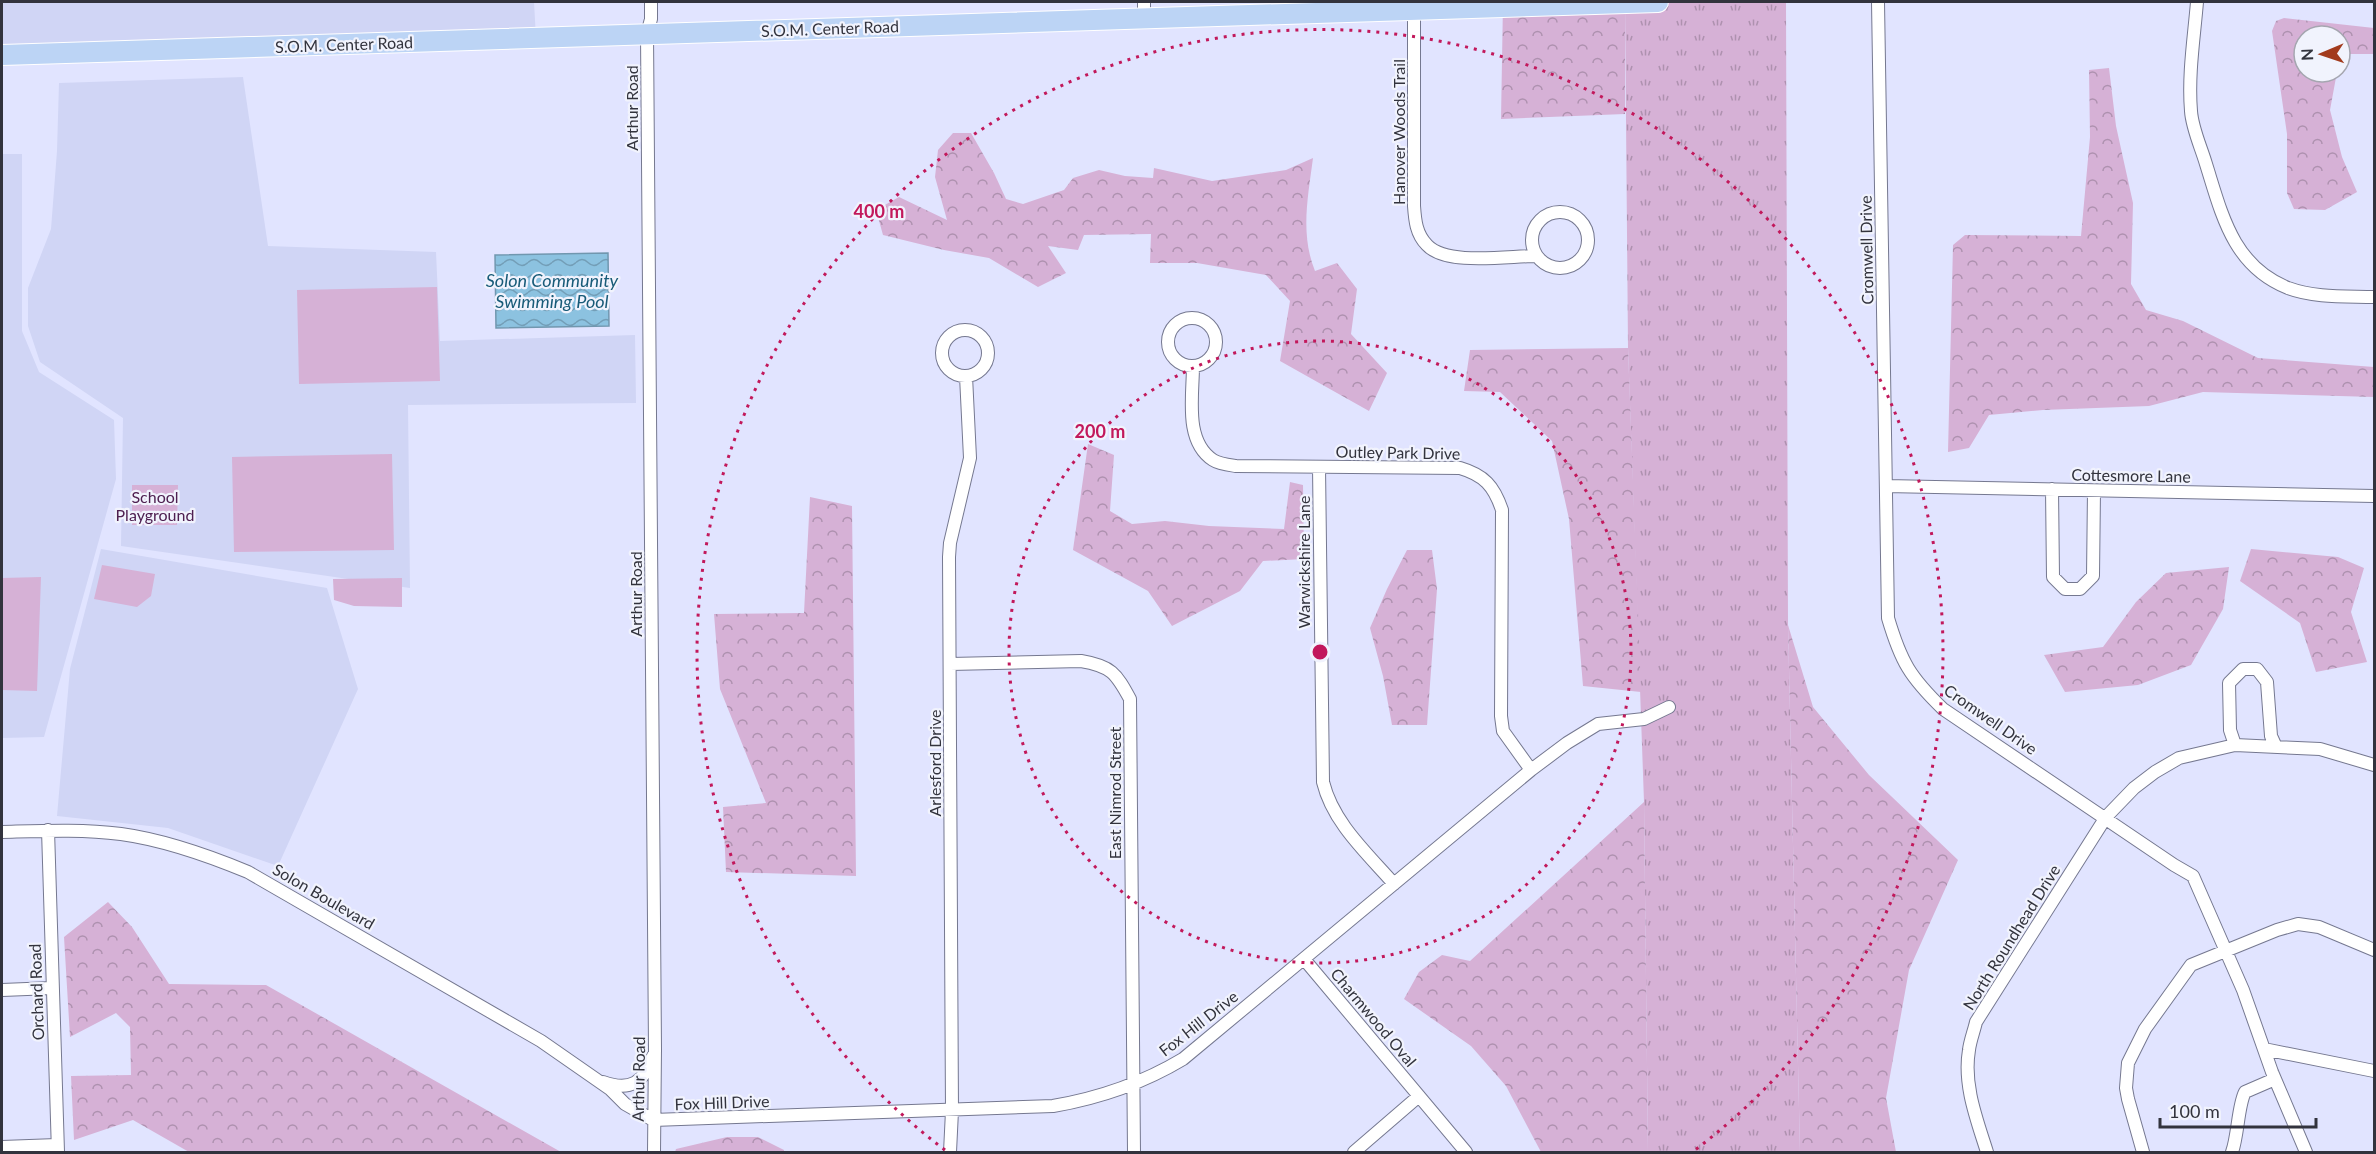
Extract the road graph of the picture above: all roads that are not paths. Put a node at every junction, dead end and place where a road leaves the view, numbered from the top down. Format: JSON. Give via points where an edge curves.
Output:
{"nodes":[{"id":1,"x":651,"y":2,"type":"edge"},
{"id":2,"x":1658,"y":2,"type":"edge"},
{"id":3,"x":1878,"y":2,"type":"edge"},
{"id":4,"x":2197,"y":2,"type":"edge"},
{"id":5,"x":1144,"y":10,"type":"edge"},
{"id":6,"x":1414,"y":11,"type":"junction"},
{"id":7,"x":647,"y":34,"type":"junction"},
{"id":8,"x":2,"y":54,"type":"edge"},
{"id":9,"x":1536,"y":256,"type":"junction"},
{"id":10,"x":2374,"y":297,"type":"edge"},
{"id":11,"x":1193,"y":366,"type":"dead end"},
{"id":12,"x":966,"y":376,"type":"dead end"},
{"id":13,"x":1319,"y":467,"type":"junction"},
{"id":14,"x":1886,"y":486,"type":"junction"},
{"id":15,"x":2052,"y":489,"type":"junction"},
{"id":16,"x":2094,"y":491,"type":"junction"},
{"id":17,"x":2374,"y":496,"type":"edge"},
{"id":18,"x":950,"y":664,"type":"junction"},
{"id":19,"x":1669,"y":707,"type":"dead end"},
{"id":20,"x":2235,"y":745,"type":"junction"},
{"id":21,"x":2276,"y":747,"type":"junction"},
{"id":22,"x":2374,"y":765,"type":"edge"},
{"id":23,"x":1531,"y":770,"type":"junction"},
{"id":24,"x":2106,"y":817,"type":"junction"},
{"id":25,"x":48,"y":830,"type":"junction"},
{"id":26,"x":2,"y":832,"type":"edge"},
{"id":27,"x":1394,"y":884,"type":"junction"},
{"id":28,"x":2226,"y":950,"type":"junction"},
{"id":29,"x":2374,"y":950,"type":"edge"},
{"id":30,"x":1305,"y":959,"type":"junction"},
{"id":31,"x":52,"y":988,"type":"junction"},
{"id":32,"x":2,"y":990,"type":"edge"},
{"id":33,"x":656,"y":1049,"type":"junction"},
{"id":34,"x":2264,"y":1049,"type":"junction"},
{"id":35,"x":2374,"y":1071,"type":"edge"},
{"id":36,"x":2275,"y":1079,"type":"junction"},
{"id":37,"x":599,"y":1081,"type":"junction"},
{"id":38,"x":1132,"y":1084,"type":"junction"},
{"id":39,"x":1419,"y":1096,"type":"junction"},
{"id":40,"x":952,"y":1111,"type":"junction"},
{"id":41,"x":653,"y":1120,"type":"junction"},
{"id":42,"x":2,"y":1147,"type":"edge"},
{"id":43,"x":58,"y":1149,"type":"edge"},
{"id":44,"x":654,"y":1152,"type":"edge"},
{"id":45,"x":950,"y":1152,"type":"edge"},
{"id":46,"x":1134,"y":1152,"type":"edge"},
{"id":47,"x":1354,"y":1152,"type":"edge"},
{"id":48,"x":1466,"y":1152,"type":"edge"},
{"id":49,"x":1987,"y":1152,"type":"edge"},
{"id":50,"x":2143,"y":1152,"type":"edge"},
{"id":51,"x":2232,"y":1152,"type":"edge"},
{"id":52,"x":2306,"y":1152,"type":"edge"}],
"edges":[{"from":1,"to":7,"type":"street","name":"Arthur Road"},
{"from":2,"to":6,"type":"main road","name":"S.O.M. Center Road"},
{"from":3,"to":14,"type":"street","name":"Cromwell Drive"},
{"from":4,"to":10,"type":"street","via":[[2191,114],[2234,242],[2264,275],[2288,288],[2331,296]]},
{"from":5,"to":6,"type":"main road","name":"S.O.M. Center Road"},
{"from":5,"to":7,"type":"main road","name":"S.O.M. Center Road"},
{"from":6,"to":9,"type":"street","name":"Hanover Woods Trail","via":[[1416,228],[1427,245],[1445,256]]},
{"from":7,"to":8,"type":"main road","name":"S.O.M. Center Road"},
{"from":7,"to":33,"type":"street","name":"Arthur Road"},
{"from":9,"to":9,"type":"street","name":"Hanover Woods Trail","via":[[1551,267],[1570,267],[1578,262],[1588,245],[1585,227],[1572,215],[1554,212],[1546,216],[1539,221],[1532,238]]},
{"from":11,"to":13,"type":"street","name":"Outley Park Drive","via":[[1193,430],[1201,448],[1214,461],[1236,466]]},
{"from":12,"to":18,"type":"street","name":"Arlesford Drive","via":[[971,445],[950,543]]},
{"from":13,"to":23,"type":"street","name":"Outley Park Drive","via":[[1460,468],[1477,473],[1497,496],[1502,510],[1501,716],[1503,731]]},
{"from":13,"to":27,"type":"street","name":"Warwickshire Lane","via":[[1323,782],[1337,818]]},
{"from":14,"to":15,"type":"street","name":"Cottesmore Lane"},
{"from":14,"to":24,"type":"street","name":"Cromwell Drive","via":[[1888,618],[1904,664],[1919,686],[1943,709]]},
{"from":15,"to":16,"type":"street","name":"Cottesmore Lane"},
{"from":15,"to":16,"type":"street","via":[[2053,577],[2065,589],[2080,589],[2092,576]]},
{"from":16,"to":17,"type":"street","name":"Cottesmore Lane"},
{"from":18,"to":38,"type":"street","name":"East Nimrod Street","via":[[1081,661],[1101,665],[1118,678],[1130,699]]},
{"from":18,"to":40,"type":"street","name":"Arlesford Drive"},
{"from":19,"to":23,"type":"street","name":"Fox Hill Drive","via":[[1644,719],[1598,724]]},
{"from":20,"to":21,"type":"street","name":"North Roundhead Drive"},
{"from":20,"to":21,"type":"street","via":[[2230,730],[2229,682],[2242,669],[2257,669],[2267,682],[2271,736]]},
{"from":20,"to":24,"type":"street","name":"North Roundhead Drive","via":[[2179,758],[2134,788]]},
{"from":21,"to":22,"type":"street","name":"North Roundhead Drive","via":[[2320,749]]},
{"from":23,"to":27,"type":"street","name":"Fox Hill Drive"},
{"from":24,"to":28,"type":"street","name":"Cromwell Drive","via":[[2193,876]]},
{"from":24,"to":49,"type":"street","name":"North Roundhead Drive","via":[[1976,1022],[1968,1050],[1968,1078]]},
{"from":25,"to":26,"type":"street","name":"Solon Boulevard"},
{"from":25,"to":31,"type":"street","name":"Orchard Road"},
{"from":25,"to":37,"type":"street","name":"Solon Boulevard","via":[[142,838],[207,855],[248,872],[541,1041]]},
{"from":27,"to":30,"type":"street","name":"Fox Hill Drive"},
{"from":28,"to":29,"type":"street","via":[[2298,924],[2319,927]]},
{"from":28,"to":34,"type":"street","name":"Cromwell Drive"},
{"from":28,"to":50,"type":"street","via":[[2191,965],[2145,1029],[2128,1063],[2126,1088]]},
{"from":30,"to":38,"type":"street","name":"Fox Hill Drive","via":[[1183,1059]]},
{"from":30,"to":39,"type":"street","name":"Charmwood Oval"},
{"from":31,"to":32,"type":"street"},
{"from":31,"to":43,"type":"street","name":"Orchard Road"},
{"from":33,"to":37,"type":"street","name":"Solon Boulevard","via":[[642,1079],[616,1087]]},
{"from":33,"to":41,"type":"street","name":"Arthur Road"},
{"from":34,"to":35,"type":"street"},
{"from":34,"to":36,"type":"street","name":"Cromwell Drive"},
{"from":36,"to":51,"type":"street","via":[[2245,1092]]},
{"from":36,"to":52,"type":"street","name":"Cromwell Drive"},
{"from":37,"to":41,"type":"street","name":"Solon Boulevard","via":[[625,1104]]},
{"from":38,"to":40,"type":"street","name":"Fox Hill Drive","via":[[1088,1100],[1053,1106]]},
{"from":38,"to":46,"type":"street","name":"East Nimrod Street"},
{"from":39,"to":47,"type":"street"},
{"from":39,"to":48,"type":"street","name":"Charmwood Oval"},
{"from":40,"to":41,"type":"street","name":"Fox Hill Drive"},
{"from":40,"to":45,"type":"street","name":"Arlesford Drive"},
{"from":41,"to":44,"type":"street","name":"Arthur Road"},
{"from":42,"to":43,"type":"street"}]}
